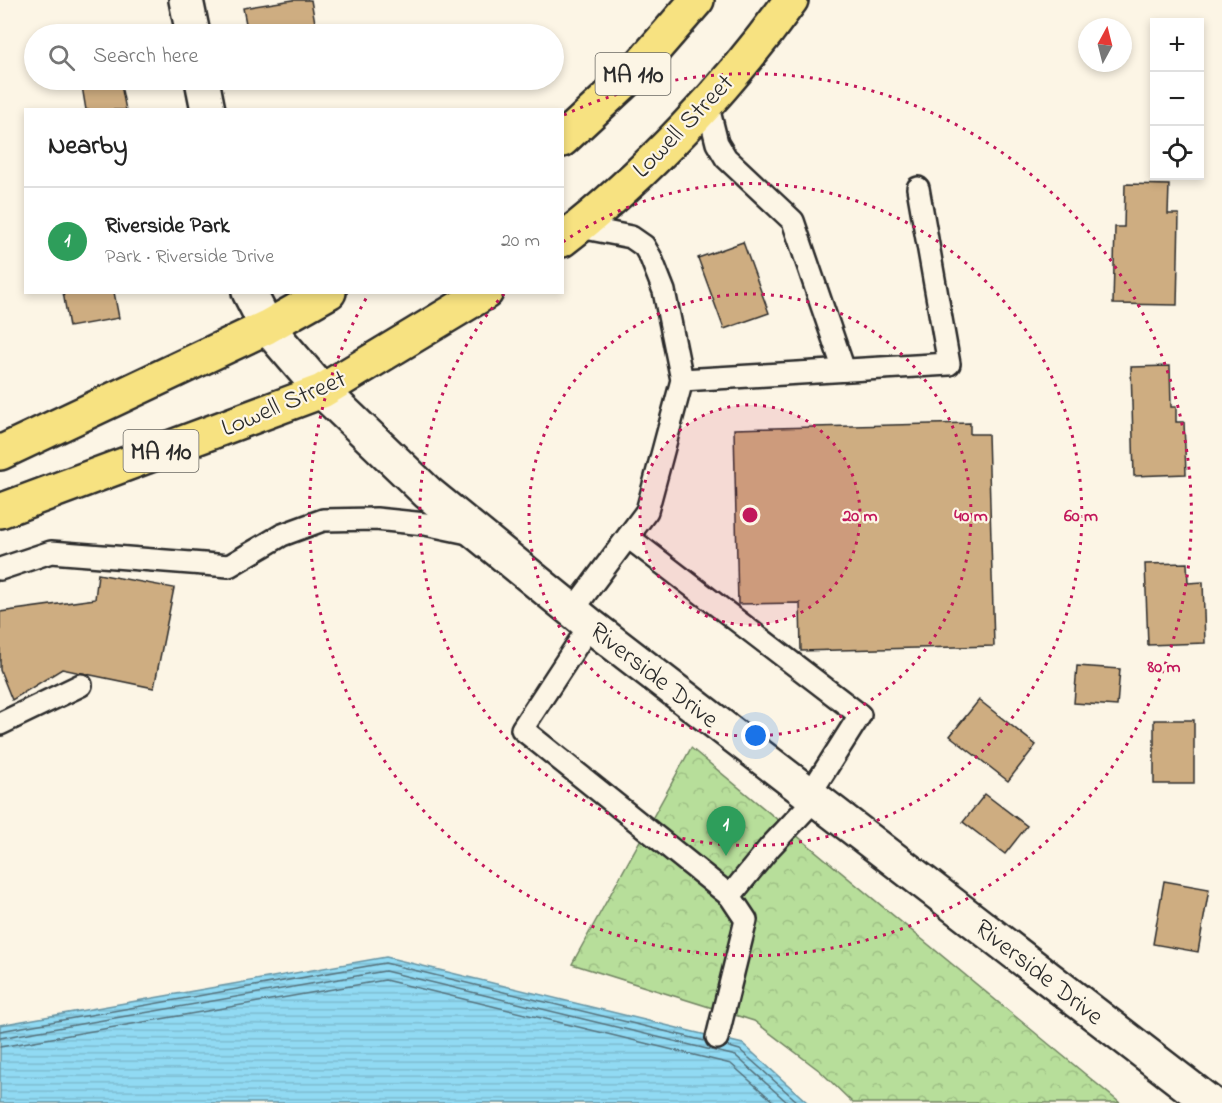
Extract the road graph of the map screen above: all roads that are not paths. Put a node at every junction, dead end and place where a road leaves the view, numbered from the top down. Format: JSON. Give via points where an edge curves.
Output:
{"nodes":[{"id":1,"x":186,"y":0,"type":"edge"},
{"id":2,"x":697,"y":0,"type":"edge"},
{"id":3,"x":791,"y":0,"type":"edge"},
{"id":4,"x":191,"y":24,"type":"edge"},
{"id":5,"x":204,"y":90,"type":"edge"},
{"id":6,"x":707,"y":103,"type":"junction"},
{"id":7,"x":208,"y":108,"type":"edge"},
{"id":8,"x":564,"y":138,"type":"edge"},
{"id":9,"x":918,"y":188,"type":"dead end"},
{"id":10,"x":571,"y":233,"type":"edge"},
{"id":11,"x":250,"y":294,"type":"edge"},
{"id":12,"x":325,"y":294,"type":"edge"},
{"id":13,"x":483,"y":294,"type":"edge"},
{"id":14,"x":267,"y":327,"type":"junction"},
{"id":15,"x":844,"y":370,"type":"junction"},
{"id":16,"x":682,"y":380,"type":"junction"},
{"id":17,"x":322,"y":391,"type":"junction"},
{"id":18,"x":0,"y":453,"type":"edge"},
{"id":19,"x":0,"y":511,"type":"edge"},
{"id":20,"x":481,"y":536,"type":"junction"},
{"id":21,"x":628,"y":537,"type":"junction"},
{"id":22,"x":0,"y":569,"type":"edge"},
{"id":23,"x":581,"y":617,"type":"junction"},
{"id":24,"x":81,"y":685,"type":"dead end"},
{"id":25,"x":0,"y":723,"type":"edge"},
{"id":26,"x":813,"y":796,"type":"junction"},
{"id":27,"x":730,"y":896,"type":"junction"},
{"id":28,"x":717,"y":1038,"type":"dead end"},
{"id":29,"x":1210,"y":1103,"type":"edge"}],
"edges":[{"from":1,"to":4,"type":"main road"},
{"from":2,"to":8,"type":"main road","number":"MA 110","via":[[632,75]]},
{"from":3,"to":6,"type":"main road","name":"Lowell Street","number":"MA 110"},
{"from":5,"to":7,"type":"main road"},
{"from":6,"to":10,"type":"main road","name":"Lowell Street","number":"MA 110"},
{"from":6,"to":15,"type":"lane","via":[[717,143],[726,158],[793,221]]},
{"from":9,"to":15,"type":"lane","via":[[949,364]]},
{"from":10,"to":16,"type":"lane","via":[[631,237],[644,246],[664,291]]},
{"from":11,"to":14,"type":"main road","name":"Riverside Drive"},
{"from":12,"to":14,"type":"main road","number":"MA 110"},
{"from":13,"to":17,"type":"main road","name":"Lowell Street","number":"MA 110"},
{"from":14,"to":17,"type":"main road","name":"Riverside Drive"},
{"from":14,"to":18,"type":"main road","number":"MA 110"},
{"from":15,"to":16,"type":"lane"},
{"from":16,"to":21,"type":"lane","via":[[647,511]]},
{"from":17,"to":19,"type":"main road","name":"Lowell Street","number":"MA 110"},
{"from":17,"to":20,"type":"main road","name":"Riverside Drive","via":[[428,493]]},
{"from":20,"to":22,"type":"lane","via":[[376,519],[323,520],[282,535],[229,566],[51,552]]},
{"from":20,"to":23,"type":"main road","name":"Riverside Drive"},
{"from":21,"to":23,"type":"lane"},
{"from":21,"to":26,"type":"lane","via":[[860,715]]},
{"from":23,"to":26,"type":"main road","name":"Riverside Drive"},
{"from":23,"to":27,"type":"lane","via":[[522,729]]},
{"from":24,"to":25,"type":"lane"},
{"from":26,"to":27,"type":"lane"},
{"from":26,"to":29,"type":"main road","name":"Riverside Drive"},
{"from":27,"to":28,"type":"lane","via":[[746,920]]}]}
